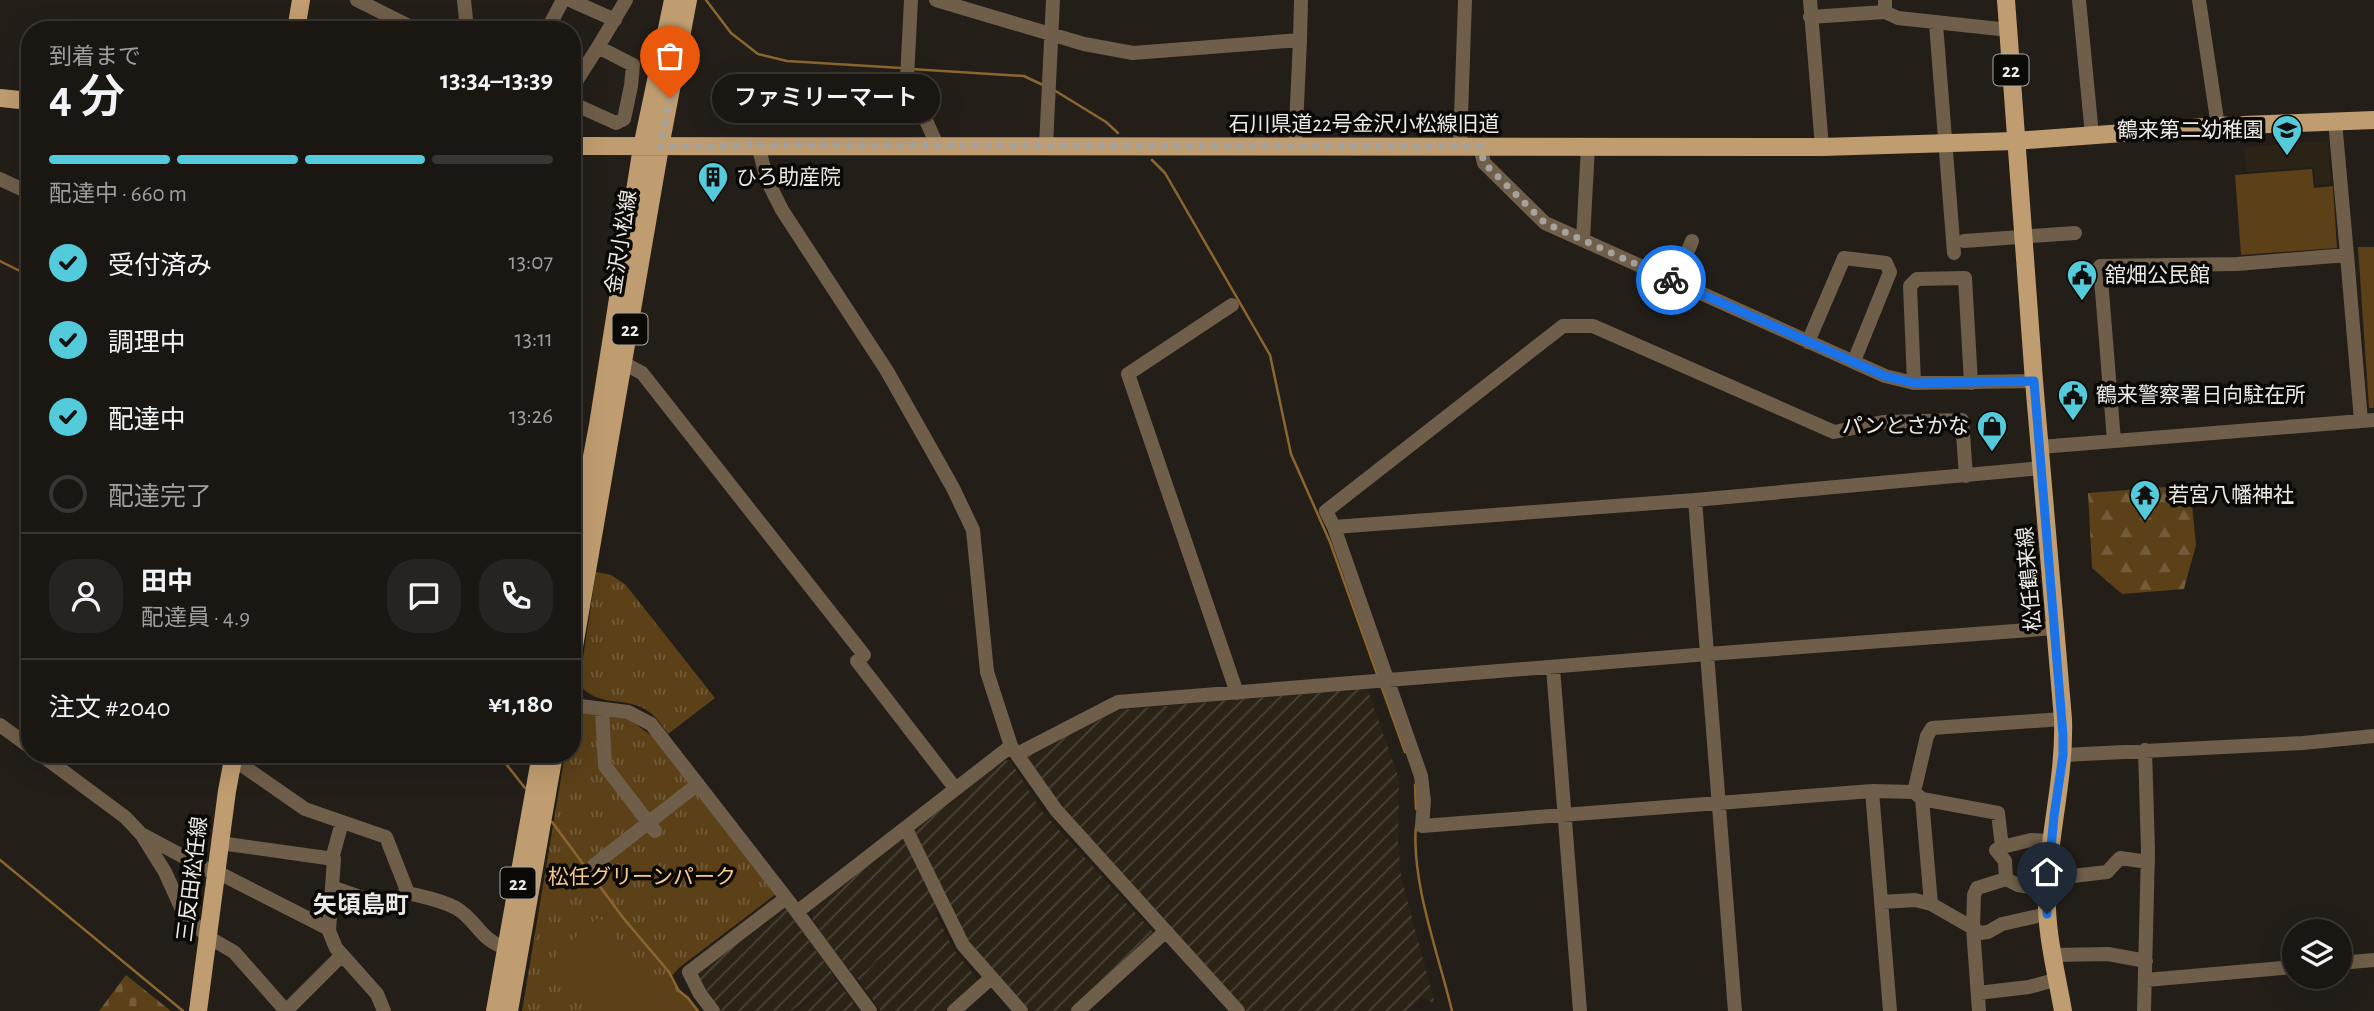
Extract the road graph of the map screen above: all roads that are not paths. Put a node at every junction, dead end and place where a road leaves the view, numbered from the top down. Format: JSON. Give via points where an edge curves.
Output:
{"nodes":[{"id":1,"x":301,"y":0,"type":"edge"},
{"id":2,"x":357,"y":0,"type":"edge"},
{"id":3,"x":391,"y":0,"type":"edge"},
{"id":4,"x":464,"y":0,"type":"edge"},
{"id":5,"x":563,"y":0,"type":"edge"},
{"id":6,"x":570,"y":0,"type":"edge"},
{"id":7,"x":626,"y":0,"type":"edge"},
{"id":8,"x":673,"y":0,"type":"edge"},
{"id":9,"x":688,"y":0,"type":"edge"},
{"id":10,"x":911,"y":0,"type":"edge"},
{"id":11,"x":936,"y":0,"type":"edge"},
{"id":12,"x":1053,"y":0,"type":"edge"},
{"id":13,"x":1301,"y":0,"type":"edge"},
{"id":14,"x":1465,"y":0,"type":"edge"},
{"id":15,"x":1810,"y":0,"type":"edge"},
{"id":16,"x":2006,"y":0,"type":"edge"},
{"id":17,"x":2080,"y":0,"type":"edge"},
{"id":18,"x":2199,"y":0,"type":"edge"},
{"id":19,"x":1885,"y":6,"type":"edge"},
{"id":20,"x":380,"y":11,"type":"junction"},
{"id":21,"x":1810,"y":17,"type":"junction"},
{"id":22,"x":615,"y":20,"type":"junction"},
{"id":23,"x":298,"y":21,"type":"edge"},
{"id":24,"x":399,"y":21,"type":"edge"},
{"id":25,"x":465,"y":21,"type":"edge"},
{"id":26,"x":552,"y":21,"type":"edge"},
{"id":27,"x":1936,"y":24,"type":"junction"},
{"id":28,"x":2008,"y":30,"type":"junction"},
{"id":29,"x":1050,"y":33,"type":"junction"},
{"id":30,"x":1300,"y":40,"type":"junction"},
{"id":31,"x":598,"y":47,"type":"junction"},
{"id":32,"x":581,"y":74,"type":"edge"},
{"id":33,"x":0,"y":98,"type":"edge"},
{"id":34,"x":21,"y":100,"type":"edge"},
{"id":35,"x":581,"y":107,"type":"edge"},
{"id":36,"x":2374,"y":120,"type":"edge"},
{"id":37,"x":2335,"y":121,"type":"junction"},
{"id":38,"x":2218,"y":126,"type":"junction"},
{"id":39,"x":2092,"y":135,"type":"junction"},
{"id":40,"x":2015,"y":141,"type":"junction"},
{"id":41,"x":1947,"y":143,"type":"junction"},
{"id":42,"x":758,"y":145,"type":"junction"},
{"id":43,"x":937,"y":145,"type":"junction"},
{"id":44,"x":581,"y":146,"type":"edge"},
{"id":45,"x":1046,"y":146,"type":"junction"},
{"id":46,"x":1295,"y":146,"type":"junction"},
{"id":47,"x":1460,"y":146,"type":"junction"},
{"id":48,"x":1480,"y":146,"type":"junction"},
{"id":49,"x":1588,"y":146,"type":"junction"},
{"id":50,"x":642,"y":147,"type":"junction"},
{"id":51,"x":660,"y":147,"type":"junction"},
{"id":52,"x":1822,"y":147,"type":"junction"},
{"id":53,"x":0,"y":178,"type":"edge"},
{"id":54,"x":21,"y":189,"type":"edge"},
{"id":55,"x":2075,"y":233,"type":"dead end"},
{"id":56,"x":2024,"y":237,"type":"junction"},
{"id":57,"x":1583,"y":240,"type":"junction"},
{"id":58,"x":1692,"y":241,"type":"dead end"},
{"id":59,"x":2347,"y":256,"type":"junction"},
{"id":60,"x":1675,"y":282,"type":"junction"},
{"id":61,"x":1232,"y":305,"type":"dead end"},
{"id":62,"x":1808,"y":342,"type":"junction"},
{"id":63,"x":1854,"y":361,"type":"junction"},
{"id":64,"x":625,"y":363,"type":"junction"},
{"id":65,"x":2034,"y":381,"type":"junction"},
{"id":66,"x":1914,"y":383,"type":"junction"},
{"id":67,"x":1971,"y":383,"type":"junction"},
{"id":68,"x":2367,"y":420,"type":"edge"},
{"id":69,"x":2114,"y":441,"type":"junction"},
{"id":70,"x":2040,"y":447,"type":"junction"},
{"id":71,"x":2042,"y":468,"type":"junction"},
{"id":72,"x":1966,"y":476,"type":"junction"},
{"id":73,"x":1695,"y":500,"type":"junction"},
{"id":74,"x":581,"y":515,"type":"edge"},
{"id":75,"x":1334,"y":527,"type":"junction"},
{"id":76,"x":581,"y":607,"type":"edge"},
{"id":77,"x":2056,"y":628,"type":"junction"},
{"id":78,"x":1708,"y":654,"type":"junction"},
{"id":79,"x":1553,"y":667,"type":"junction"},
{"id":80,"x":1390,"y":682,"type":"junction"},
{"id":81,"x":1237,"y":693,"type":"junction"},
{"id":82,"x":581,"y":706,"type":"edge"},
{"id":83,"x":603,"y":710,"type":"junction"},
{"id":84,"x":2063,"y":719,"type":"junction"},
{"id":85,"x":0,"y":725,"type":"edge"},
{"id":86,"x":2374,"y":736,"type":"edge"},
{"id":87,"x":21,"y":740,"type":"edge"},
{"id":88,"x":1014,"y":750,"type":"junction"},
{"id":89,"x":2145,"y":750,"type":"junction"},
{"id":90,"x":2063,"y":755,"type":"junction"},
{"id":91,"x":52,"y":763,"type":"edge"},
{"id":92,"x":233,"y":763,"type":"edge"},
{"id":93,"x":242,"y":763,"type":"edge"},
{"id":94,"x":539,"y":763,"type":"edge"},
{"id":95,"x":552,"y":763,"type":"edge"},
{"id":96,"x":698,"y":784,"type":"junction"},
{"id":97,"x":955,"y":788,"type":"junction"},
{"id":98,"x":1872,"y":791,"type":"junction"},
{"id":99,"x":1918,"y":795,"type":"junction"},
{"id":100,"x":1718,"y":803,"type":"junction"},
{"id":101,"x":1563,"y":816,"type":"junction"},
{"id":102,"x":342,"y":822,"type":"junction"},
{"id":103,"x":651,"y":827,"type":"junction"},
{"id":104,"x":906,"y":828,"type":"junction"},
{"id":105,"x":142,"y":835,"type":"junction"},
{"id":106,"x":2051,"y":841,"type":"junction"},
{"id":107,"x":220,"y":843,"type":"junction"},
{"id":108,"x":2002,"y":847,"type":"junction"},
{"id":109,"x":332,"y":859,"type":"junction"},
{"id":110,"x":2148,"y":862,"type":"junction"},
{"id":111,"x":594,"y":865,"type":"dead end"},
{"id":112,"x":216,"y":873,"type":"junction"},
{"id":113,"x":2006,"y":879,"type":"junction"},
{"id":114,"x":2047,"y":884,"type":"junction"},
{"id":115,"x":332,"y":887,"type":"junction"},
{"id":116,"x":407,"y":892,"type":"junction"},
{"id":117,"x":786,"y":898,"type":"junction"},
{"id":118,"x":1882,"y":902,"type":"junction"},
{"id":119,"x":1931,"y":904,"type":"junction"},
{"id":120,"x":797,"y":912,"type":"junction"},
{"id":121,"x":2047,"y":914,"type":"junction"},
{"id":122,"x":1973,"y":928,"type":"junction"},
{"id":123,"x":329,"y":929,"type":"junction"},
{"id":124,"x":1166,"y":931,"type":"junction"},
{"id":125,"x":208,"y":937,"type":"junction"},
{"id":126,"x":507,"y":948,"type":"junction"},
{"id":127,"x":342,"y":955,"type":"junction"},
{"id":128,"x":2054,"y":955,"type":"junction"},
{"id":129,"x":2374,"y":960,"type":"edge"},
{"id":130,"x":2146,"y":961,"type":"junction"},
{"id":131,"x":2352,"y":962,"type":"edge"},
{"id":132,"x":2282,"y":968,"type":"edge"},
{"id":133,"x":991,"y":978,"type":"junction"},
{"id":134,"x":2058,"y":979,"type":"junction"},
{"id":135,"x":2146,"y":980,"type":"junction"},
{"id":136,"x":1978,"y":993,"type":"junction"},
{"id":137,"x":198,"y":1011,"type":"edge"},
{"id":138,"x":286,"y":1011,"type":"edge"},
{"id":139,"x":384,"y":1011,"type":"edge"},
{"id":140,"x":495,"y":1011,"type":"edge"},
{"id":141,"x":509,"y":1011,"type":"edge"},
{"id":142,"x":713,"y":1011,"type":"edge"},
{"id":143,"x":870,"y":1011,"type":"edge"},
{"id":144,"x":954,"y":1011,"type":"edge"},
{"id":145,"x":1021,"y":1011,"type":"edge"},
{"id":146,"x":1077,"y":1011,"type":"edge"},
{"id":147,"x":1238,"y":1011,"type":"edge"},
{"id":148,"x":1580,"y":1011,"type":"edge"},
{"id":149,"x":1735,"y":1011,"type":"edge"},
{"id":150,"x":1890,"y":1011,"type":"edge"},
{"id":151,"x":1979,"y":1011,"type":"edge"},
{"id":152,"x":2063,"y":1011,"type":"edge"},
{"id":153,"x":2144,"y":1011,"type":"edge"}],
"edges":[{"from":1,"to":23,"type":"main road"},
{"from":2,"to":20,"type":"street"},
{"from":3,"to":20,"type":"street"},
{"from":4,"to":25,"type":"street"},
{"from":5,"to":26,"type":"street"},
{"from":6,"to":22,"type":"street"},
{"from":7,"to":22,"type":"street"},
{"from":8,"to":50,"type":"main road","name":"金沢小松線","number":"22"},
{"from":9,"to":51,"type":"main road","name":"金沢小松線","number":"22"},
{"from":10,"to":43,"type":"street","via":[[906,78]]},
{"from":11,"to":29,"type":"street"},
{"from":12,"to":29,"type":"street"},
{"from":13,"to":30,"type":"street"},
{"from":14,"to":47,"type":"street"},
{"from":15,"to":21,"type":"street"},
{"from":16,"to":28,"type":"main road","number":"22"},
{"from":17,"to":39,"type":"street"},
{"from":18,"to":38,"type":"street"},
{"from":19,"to":21,"type":"street"},
{"from":19,"to":27,"type":"street","via":[[1898,18]]},
{"from":20,"to":24,"type":"street"},
{"from":21,"to":52,"type":"street"},
{"from":22,"to":31,"type":"street"},
{"from":27,"to":28,"type":"street"},
{"from":27,"to":41,"type":"street"},
{"from":28,"to":40,"type":"main road","number":"22"},
{"from":29,"to":30,"type":"street","via":[[1133,53]]},
{"from":29,"to":45,"type":"street"},
{"from":30,"to":46,"type":"street"},
{"from":31,"to":32,"type":"street"},
{"from":31,"to":35,"type":"street","via":[[633,65],[624,119],[617,124]]},
{"from":33,"to":34,"type":"main road"},
{"from":36,"to":37,"type":"main road","name":"石川県道22号金沢小松線旧道"},
{"from":37,"to":38,"type":"main road","name":"石川県道22号金沢小松線旧道"},
{"from":37,"to":59,"type":"street"},
{"from":38,"to":39,"type":"main road","name":"石川県道22号金沢小松線旧道"},
{"from":39,"to":40,"type":"main road","name":"石川県道22号金沢小松線旧道"},
{"from":40,"to":41,"type":"main road","name":"石川県道22号金沢小松線旧道"},
{"from":40,"to":56,"type":"main road","name":"松任鶴来線"},
{"from":41,"to":52,"type":"main road","name":"石川県道22号金沢小松線旧道"},
{"from":41,"to":56,"type":"street","via":[[1959,247]]},
{"from":42,"to":43,"type":"main road","name":"石川県道22号金沢小松線旧道"},
{"from":42,"to":51,"type":"main road","name":"石川県道22号金沢小松線旧道"},
{"from":42,"to":88,"type":"street","via":[[767,180],[782,210],[887,371],[973,530],[986,672]]},
{"from":43,"to":45,"type":"main road","name":"石川県道22号金沢小松線旧道"},
{"from":44,"to":50,"type":"main road","name":"石川県道22号金沢小松線旧道"},
{"from":45,"to":46,"type":"main road","name":"石川県道22号金沢小松線旧道"},
{"from":46,"to":47,"type":"main road","name":"石川県道22号金沢小松線旧道"},
{"from":47,"to":48,"type":"main road","name":"石川県道22号金沢小松線旧道"},
{"from":48,"to":49,"type":"main road","name":"石川県道22号金沢小松線旧道"},
{"from":48,"to":57,"type":"street","via":[[1484,163],[1545,223]]},
{"from":49,"to":52,"type":"main road","name":"石川県道22号金沢小松線旧道"},
{"from":49,"to":57,"type":"street"},
{"from":50,"to":51,"type":"main road","name":"石川県道22号金沢小松線旧道"},
{"from":50,"to":74,"type":"main road","name":"金沢小松線","number":"22"},
{"from":51,"to":64,"type":"main road","name":"金沢小松線","number":"22"},
{"from":53,"to":54,"type":"street"},
{"from":55,"to":56,"type":"street"},
{"from":56,"to":65,"type":"main road","name":"松任鶴来線"},
{"from":57,"to":60,"type":"street"},
{"from":58,"to":60,"type":"street"},
{"from":59,"to":68,"type":"street"},
{"from":59,"to":69,"type":"street","via":[[2237,264],[2100,266]]},
{"from":60,"to":62,"type":"street"},
{"from":61,"to":81,"type":"street","via":[[1128,373]]},
{"from":62,"to":63,"type":"street"},
{"from":62,"to":63,"type":"street","via":[[1844,258],[1886,263],[1890,272]]},
{"from":63,"to":66,"type":"street"},
{"from":64,"to":76,"type":"main road","name":"金沢小松線","number":"22"},
{"from":64,"to":97,"type":"street","via":[[642,373],[864,655],[857,661]]},
{"from":65,"to":67,"type":"street"},
{"from":65,"to":70,"type":"main road","name":"松任鶴来線"},
{"from":66,"to":67,"type":"street"},
{"from":66,"to":67,"type":"street","via":[[1910,286],[1917,279],[1965,278]]},
{"from":68,"to":69,"type":"street"},
{"from":69,"to":70,"type":"street"},
{"from":70,"to":71,"type":"main road","name":"松任鶴来線"},
{"from":71,"to":72,"type":"street"},
{"from":71,"to":77,"type":"main road","name":"松任鶴来線"},
{"from":72,"to":73,"type":"street"},
{"from":72,"to":75,"type":"street","via":[[1962,420],[1883,422],[1834,432],[1594,326],[1563,326],[1326,512]]},
{"from":73,"to":75,"type":"street"},
{"from":73,"to":78,"type":"street"},
{"from":75,"to":80,"type":"street"},
{"from":77,"to":78,"type":"street"},
{"from":77,"to":84,"type":"main road","name":"松任鶴来線"},
{"from":78,"to":79,"type":"street"},
{"from":78,"to":100,"type":"street"},
{"from":79,"to":80,"type":"street"},
{"from":79,"to":101,"type":"street"},
{"from":80,"to":81,"type":"street"},
{"from":80,"to":101,"type":"street","via":[[1421,776],[1422,826]]},
{"from":81,"to":88,"type":"street","via":[[1118,702]]},
{"from":82,"to":83,"type":"street"},
{"from":83,"to":96,"type":"street","via":[[628,712],[651,724]]},
{"from":83,"to":103,"type":"street","via":[[606,766]]},
{"from":84,"to":90,"type":"main road","name":"松任鶴来線"},
{"from":84,"to":99,"type":"street","via":[[1932,728]]},
{"from":85,"to":87,"type":"street"},
{"from":86,"to":89,"type":"street"},
{"from":88,"to":97,"type":"street"},
{"from":88,"to":124,"type":"street","via":[[1056,810]]},
{"from":89,"to":90,"type":"street"},
{"from":89,"to":110,"type":"street"},
{"from":90,"to":106,"type":"main road","name":"松任鶴来線"},
{"from":91,"to":105,"type":"street"},
{"from":92,"to":107,"type":"main road","name":"三反田松任線"},
{"from":93,"to":102,"type":"street","via":[[305,809]]},
{"from":94,"to":126,"type":"main road","number":"22"},
{"from":95,"to":141,"type":"main road","number":"22"},
{"from":96,"to":103,"type":"street"},
{"from":96,"to":117,"type":"street"},
{"from":97,"to":104,"type":"street"},
{"from":98,"to":99,"type":"street"},
{"from":98,"to":100,"type":"street"},
{"from":98,"to":118,"type":"street"},
{"from":99,"to":108,"type":"street","via":[[1997,813]]},
{"from":99,"to":119,"type":"street"},
{"from":100,"to":101,"type":"street"},
{"from":100,"to":149,"type":"street"},
{"from":101,"to":148,"type":"street"},
{"from":102,"to":109,"type":"street"},
{"from":102,"to":116,"type":"street","via":[[386,837]]},
{"from":103,"to":111,"type":"street"},
{"from":104,"to":120,"type":"street"},
{"from":104,"to":133,"type":"street","via":[[962,945]]},
{"from":105,"to":112,"type":"street"},
{"from":105,"to":125,"type":"street","via":[[184,914]]},
{"from":106,"to":108,"type":"street"},
{"from":106,"to":114,"type":"main road","name":"松任鶴来線"},
{"from":107,"to":109,"type":"street"},
{"from":107,"to":112,"type":"main road","name":"三反田松任線"},
{"from":108,"to":113,"type":"street","via":[[1996,850],[2005,861]]},
{"from":109,"to":115,"type":"street"},
{"from":110,"to":114,"type":"street","via":[[2119,858],[2108,872]]},
{"from":110,"to":130,"type":"street"},
{"from":112,"to":123,"type":"street"},
{"from":112,"to":125,"type":"main road","name":"三反田松任線"},
{"from":113,"to":114,"type":"street","via":[[2018,885]]},
{"from":113,"to":122,"type":"street","via":[[1977,888]]},
{"from":114,"to":121,"type":"main road","name":"松任鶴来線"},
{"from":115,"to":116,"type":"street","via":[[386,906]]},
{"from":115,"to":123,"type":"street"},
{"from":116,"to":126,"type":"street","via":[[457,909],[493,945]]},
{"from":117,"to":120,"type":"street"},
{"from":117,"to":142,"type":"street","via":[[689,972]]},
{"from":118,"to":119,"type":"street"},
{"from":118,"to":150,"type":"street"},
{"from":119,"to":122,"type":"street"},
{"from":120,"to":143,"type":"street"},
{"from":121,"to":122,"type":"street","via":[[2002,923],[1988,932]]},
{"from":121,"to":128,"type":"main road","name":"松任鶴来線"},
{"from":122,"to":136,"type":"street"},
{"from":123,"to":127,"type":"street"},
{"from":124,"to":146,"type":"street"},
{"from":124,"to":147,"type":"street"},
{"from":125,"to":137,"type":"main road","name":"三反田松任線"},
{"from":125,"to":138,"type":"street","via":[[233,952]]},
{"from":126,"to":140,"type":"main road","number":"22"},
{"from":127,"to":138,"type":"street"},
{"from":127,"to":139,"type":"street","via":[[369,982]]},
{"from":128,"to":130,"type":"street","via":[[2108,954]]},
{"from":128,"to":134,"type":"main road","name":"松任鶴来線"},
{"from":129,"to":131,"type":"street"},
{"from":130,"to":135,"type":"street"},
{"from":132,"to":135,"type":"street"},
{"from":133,"to":144,"type":"street"},
{"from":133,"to":145,"type":"street"},
{"from":134,"to":136,"type":"street"},
{"from":134,"to":152,"type":"main road","name":"松任鶴来線"},
{"from":135,"to":153,"type":"street"},
{"from":136,"to":151,"type":"street"}]}
